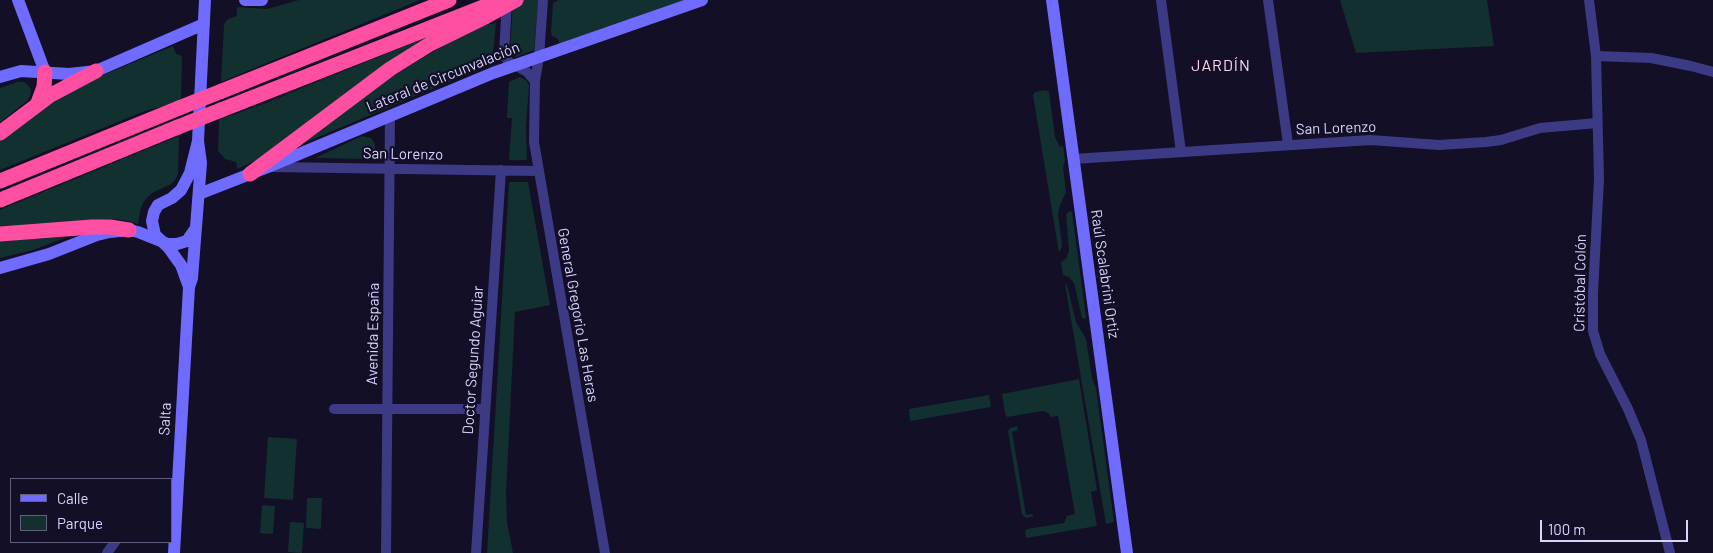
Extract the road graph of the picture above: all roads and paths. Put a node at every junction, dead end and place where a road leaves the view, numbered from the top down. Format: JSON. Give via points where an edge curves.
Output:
{"nodes":[{"id":1,"x":18,"y":0,"type":"edge"},
{"id":2,"x":205,"y":0,"type":"edge"},
{"id":3,"x":245,"y":0,"type":"edge"},
{"id":4,"x":262,"y":0,"type":"edge"},
{"id":5,"x":449,"y":0,"type":"edge"},
{"id":6,"x":501,"y":0,"type":"edge"},
{"id":7,"x":508,"y":0,"type":"edge"},
{"id":8,"x":516,"y":0,"type":"edge"},
{"id":9,"x":543,"y":0,"type":"edge"},
{"id":10,"x":702,"y":0,"type":"edge"},
{"id":11,"x":1052,"y":0,"type":"edge"},
{"id":12,"x":1161,"y":0,"type":"edge"},
{"id":13,"x":1268,"y":0,"type":"edge"},
{"id":14,"x":1589,"y":0,"type":"edge"},
{"id":15,"x":485,"y":11,"type":"junction"},
{"id":16,"x":204,"y":24,"type":"junction"},
{"id":17,"x":1596,"y":56,"type":"junction"},
{"id":18,"x":540,"y":57,"type":"junction"},
{"id":19,"x":513,"y":65,"type":"junction"},
{"id":20,"x":96,"y":71,"type":"junction"},
{"id":21,"x":45,"y":72,"type":"junction"},
{"id":22,"x":1713,"y":72,"type":"edge"},
{"id":23,"x":0,"y":77,"type":"edge"},
{"id":24,"x":535,"y":81,"type":"junction"},
{"id":25,"x":38,"y":103,"type":"junction"},
{"id":26,"x":390,"y":115,"type":"junction"},
{"id":27,"x":1597,"y":123,"type":"junction"},
{"id":28,"x":0,"y":133,"type":"edge"},
{"id":29,"x":198,"y":141,"type":"junction"},
{"id":30,"x":1288,"y":144,"type":"junction"},
{"id":31,"x":1181,"y":152,"type":"junction"},
{"id":32,"x":1073,"y":159,"type":"junction"},
{"id":33,"x":268,"y":167,"type":"junction"},
{"id":34,"x":390,"y":169,"type":"junction"},
{"id":35,"x":501,"y":170,"type":"junction"},
{"id":36,"x":538,"y":171,"type":"junction"},
{"id":37,"x":250,"y":174,"type":"junction"},
{"id":38,"x":0,"y":181,"type":"edge"},
{"id":39,"x":199,"y":194,"type":"junction"},
{"id":40,"x":0,"y":200,"type":"edge"},
{"id":41,"x":196,"y":227,"type":"junction"},
{"id":42,"x":129,"y":230,"type":"junction"},
{"id":43,"x":0,"y":234,"type":"edge"},
{"id":44,"x":163,"y":242,"type":"junction"},
{"id":45,"x":0,"y":268,"type":"edge"},
{"id":46,"x":189,"y":287,"type":"junction"},
{"id":47,"x":334,"y":409,"type":"dead end"},
{"id":48,"x":485,"y":409,"type":"junction"},
{"id":49,"x":388,"y":410,"type":"junction"},
{"id":50,"x":174,"y":509,"type":"edge"},
{"id":51,"x":174,"y":553,"type":"edge"},
{"id":52,"x":386,"y":553,"type":"edge"},
{"id":53,"x":476,"y":553,"type":"edge"},
{"id":54,"x":605,"y":553,"type":"edge"},
{"id":55,"x":1127,"y":553,"type":"edge"},
{"id":56,"x":1670,"y":553,"type":"edge"}],
"edges":[{"from":1,"to":21,"type":"street"},
{"from":2,"to":16,"type":"street","name":"Salta"},
{"from":3,"to":4,"type":"street"},
{"from":5,"to":38,"type":"highway","bridge":true},
{"from":6,"to":15,"type":"highway"},
{"from":7,"to":19,"type":"street","via":[[504,53]]},
{"from":8,"to":15,"type":"highway","bridge":true},
{"from":9,"to":18,"type":"street","name":"General Gregorio Las Heras"},
{"from":10,"to":18,"type":"street","name":"Lateral de Circunvalación"},
{"from":11,"to":32,"type":"street","name":"Raúl Scalabrini Ortiz"},
{"from":12,"to":31,"type":"street"},
{"from":13,"to":30,"type":"street"},
{"from":14,"to":17,"type":"street","name":"Cristóbal Colón"},
{"from":15,"to":37,"type":"highway","via":[[390,69]]},
{"from":15,"to":40,"type":"highway","bridge":true,"via":[[221,110]]},
{"from":16,"to":20,"type":"street"},
{"from":16,"to":29,"type":"street","name":"Salta"},
{"from":17,"to":22,"type":"street","via":[[1651,58]]},
{"from":17,"to":27,"type":"street","name":"Cristóbal Colón"},
{"from":18,"to":19,"type":"street","name":"Lateral de Circunvalación"},
{"from":18,"to":24,"type":"street","name":"General Gregorio Las Heras"},
{"from":19,"to":24,"type":"street","via":[[528,72]]},
{"from":19,"to":26,"type":"street","name":"Lateral de Circunvalación"},
{"from":20,"to":21,"type":"street"},
{"from":20,"to":25,"type":"highway"},
{"from":21,"to":23,"type":"street","via":[[21,71]]},
{"from":21,"to":25,"type":"highway"},
{"from":24,"to":36,"type":"street","name":"General Gregorio Las Heras","via":[[533,129]]},
{"from":25,"to":28,"type":"highway"},
{"from":26,"to":33,"type":"street","name":"Lateral de Circunvalación"},
{"from":26,"to":34,"type":"street","name":"Avenida España"},
{"from":27,"to":30,"type":"street","name":"San Lorenzo","via":[[1540,128],[1486,142],[1439,145],[1370,140]]},
{"from":27,"to":56,"type":"street","name":"Cristóbal Colón","via":[[1593,331],[1600,354],[1641,440]]},
{"from":29,"to":39,"type":"street","name":"Salta","via":[[201,163]]},
{"from":29,"to":44,"type":"street","name":"Salta","via":[[185,185],[177,195],[158,205],[152,216],[153,230]]},
{"from":30,"to":31,"type":"street","name":"San Lorenzo"},
{"from":31,"to":32,"type":"street","name":"San Lorenzo"},
{"from":32,"to":55,"type":"street","name":"Raúl Scalabrini Ortiz"},
{"from":33,"to":34,"type":"street","name":"San Lorenzo"},
{"from":33,"to":37,"type":"street","name":"Lateral de Circunvalación"},
{"from":34,"to":35,"type":"street","name":"San Lorenzo"},
{"from":34,"to":49,"type":"street","name":"Avenida España"},
{"from":35,"to":36,"type":"street","name":"San Lorenzo"},
{"from":35,"to":48,"type":"street","name":"Doctor Segundo Aguiar"},
{"from":36,"to":54,"type":"street","name":"General Gregorio Las Heras"},
{"from":37,"to":39,"type":"street","name":"Lateral de Circunvalación"},
{"from":39,"to":41,"type":"street","name":"Salta"},
{"from":41,"to":44,"type":"street","via":[[183,243]]},
{"from":41,"to":46,"type":"street","name":"Salta"},
{"from":42,"to":43,"type":"highway","via":[[92,227]]},
{"from":42,"to":44,"type":"street"},
{"from":42,"to":45,"type":"street","via":[[97,235],[49,254]]},
{"from":44,"to":46,"type":"street","name":"Salta","via":[[181,265]]},
{"from":46,"to":50,"type":"street","name":"Salta"},
{"from":47,"to":49,"type":"street"},
{"from":48,"to":49,"type":"street"},
{"from":48,"to":53,"type":"street","name":"Doctor Segundo Aguiar"},
{"from":49,"to":52,"type":"street","name":"Avenida España"},
{"from":50,"to":51,"type":"street","name":"Salta"}]}
